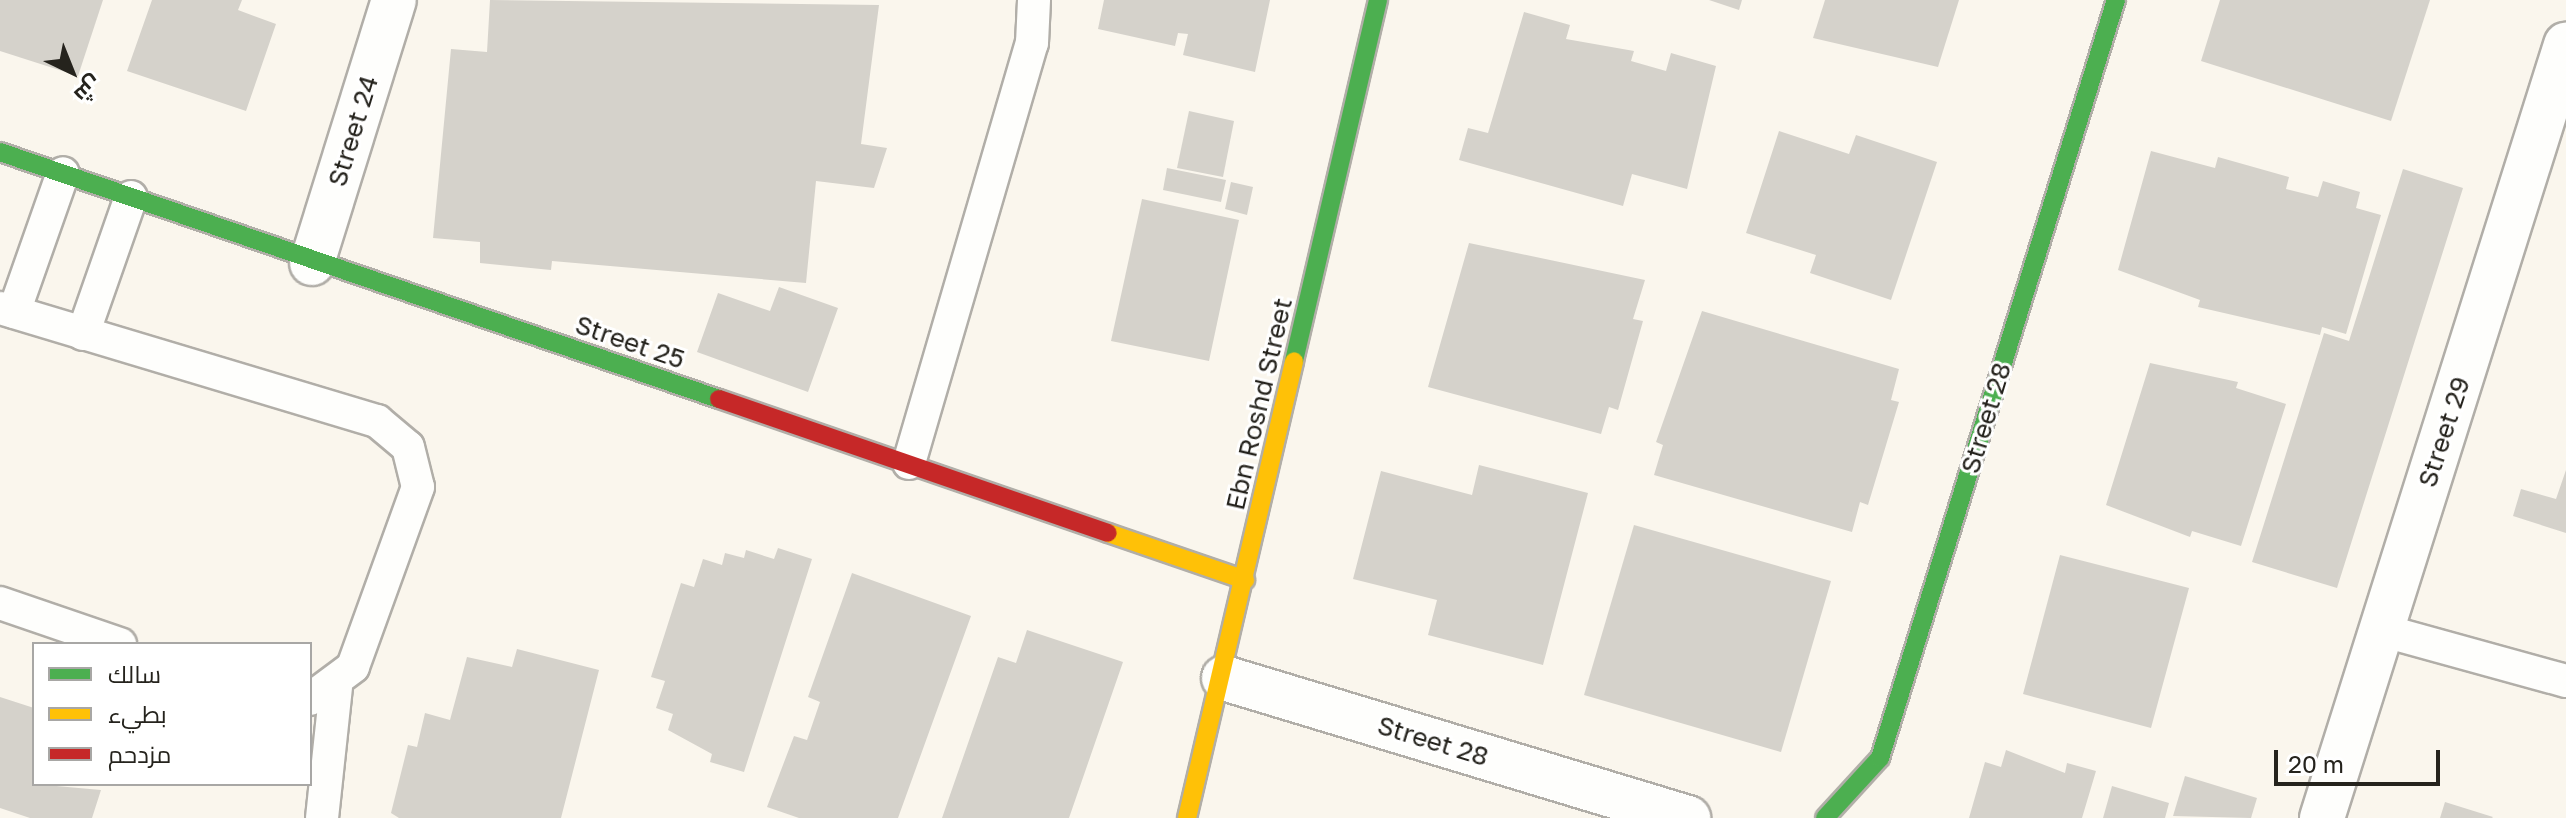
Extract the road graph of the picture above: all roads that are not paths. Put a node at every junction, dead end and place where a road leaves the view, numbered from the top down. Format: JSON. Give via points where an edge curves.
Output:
{"nodes":[{"id":1,"x":394,"y":0,"type":"edge"},
{"id":2,"x":1034,"y":0,"type":"edge"},
{"id":3,"x":1378,"y":0,"type":"edge"},
{"id":4,"x":2116,"y":0,"type":"edge"},
{"id":5,"x":2566,"y":45,"type":"edge"},
{"id":6,"x":0,"y":152,"type":"edge"},
{"id":7,"x":63,"y":173,"type":"junction"},
{"id":8,"x":131,"y":197,"type":"junction"},
{"id":9,"x":312,"y":263,"type":"junction"},
{"id":10,"x":7,"y":310,"type":"edge"},
{"id":11,"x":83,"y":334,"type":"junction"},
{"id":12,"x":909,"y":463,"type":"junction"},
{"id":13,"x":1245,"y":580,"type":"junction"},
{"id":14,"x":0,"y":603,"type":"edge"},
{"id":15,"x":2381,"y":630,"type":"junction"},
{"id":16,"x":114,"y":642,"type":"edge"},
{"id":17,"x":1224,"y":678,"type":"junction"},
{"id":18,"x":2566,"y":681,"type":"edge"},
{"id":19,"x":323,"y":693,"type":"edge"},
{"id":20,"x":322,"y":818,"type":"edge"},
{"id":21,"x":1187,"y":818,"type":"edge"},
{"id":22,"x":1688,"y":818,"type":"edge"},
{"id":23,"x":1825,"y":818,"type":"edge"},
{"id":24,"x":2322,"y":818,"type":"edge"}],
"edges":[{"from":1,"to":9,"type":"street","name":"Street 24"},
{"from":2,"to":12,"type":"lane","via":[[1032,43]]},
{"from":3,"to":13,"type":"street","name":"Ebn Roshd Street"},
{"from":4,"to":23,"type":"street","name":"Street 28","via":[[1880,758]]},
{"from":5,"to":15,"type":"street","name":"Street 29"},
{"from":6,"to":7,"type":"street","name":"Street 25"},
{"from":7,"to":8,"type":"street","name":"Street 25"},
{"from":7,"to":10,"type":"lane"},
{"from":8,"to":9,"type":"street","name":"Street 25"},
{"from":8,"to":11,"type":"lane"},
{"from":9,"to":12,"type":"street","name":"Street 25"},
{"from":10,"to":11,"type":"lane"},
{"from":11,"to":19,"type":"lane","via":[[377,421],[408,447],[418,487],[353,667]]},
{"from":12,"to":13,"type":"street","name":"Street 25"},
{"from":13,"to":17,"type":"street","name":"Ebn Roshd Street"},
{"from":14,"to":16,"type":"lane"},
{"from":15,"to":18,"type":"lane"},
{"from":15,"to":24,"type":"street","name":"Street 29"},
{"from":17,"to":21,"type":"street","name":"Ebn Roshd Street"},
{"from":17,"to":22,"type":"street","name":"Street 28"},
{"from":19,"to":20,"type":"lane"}]}
